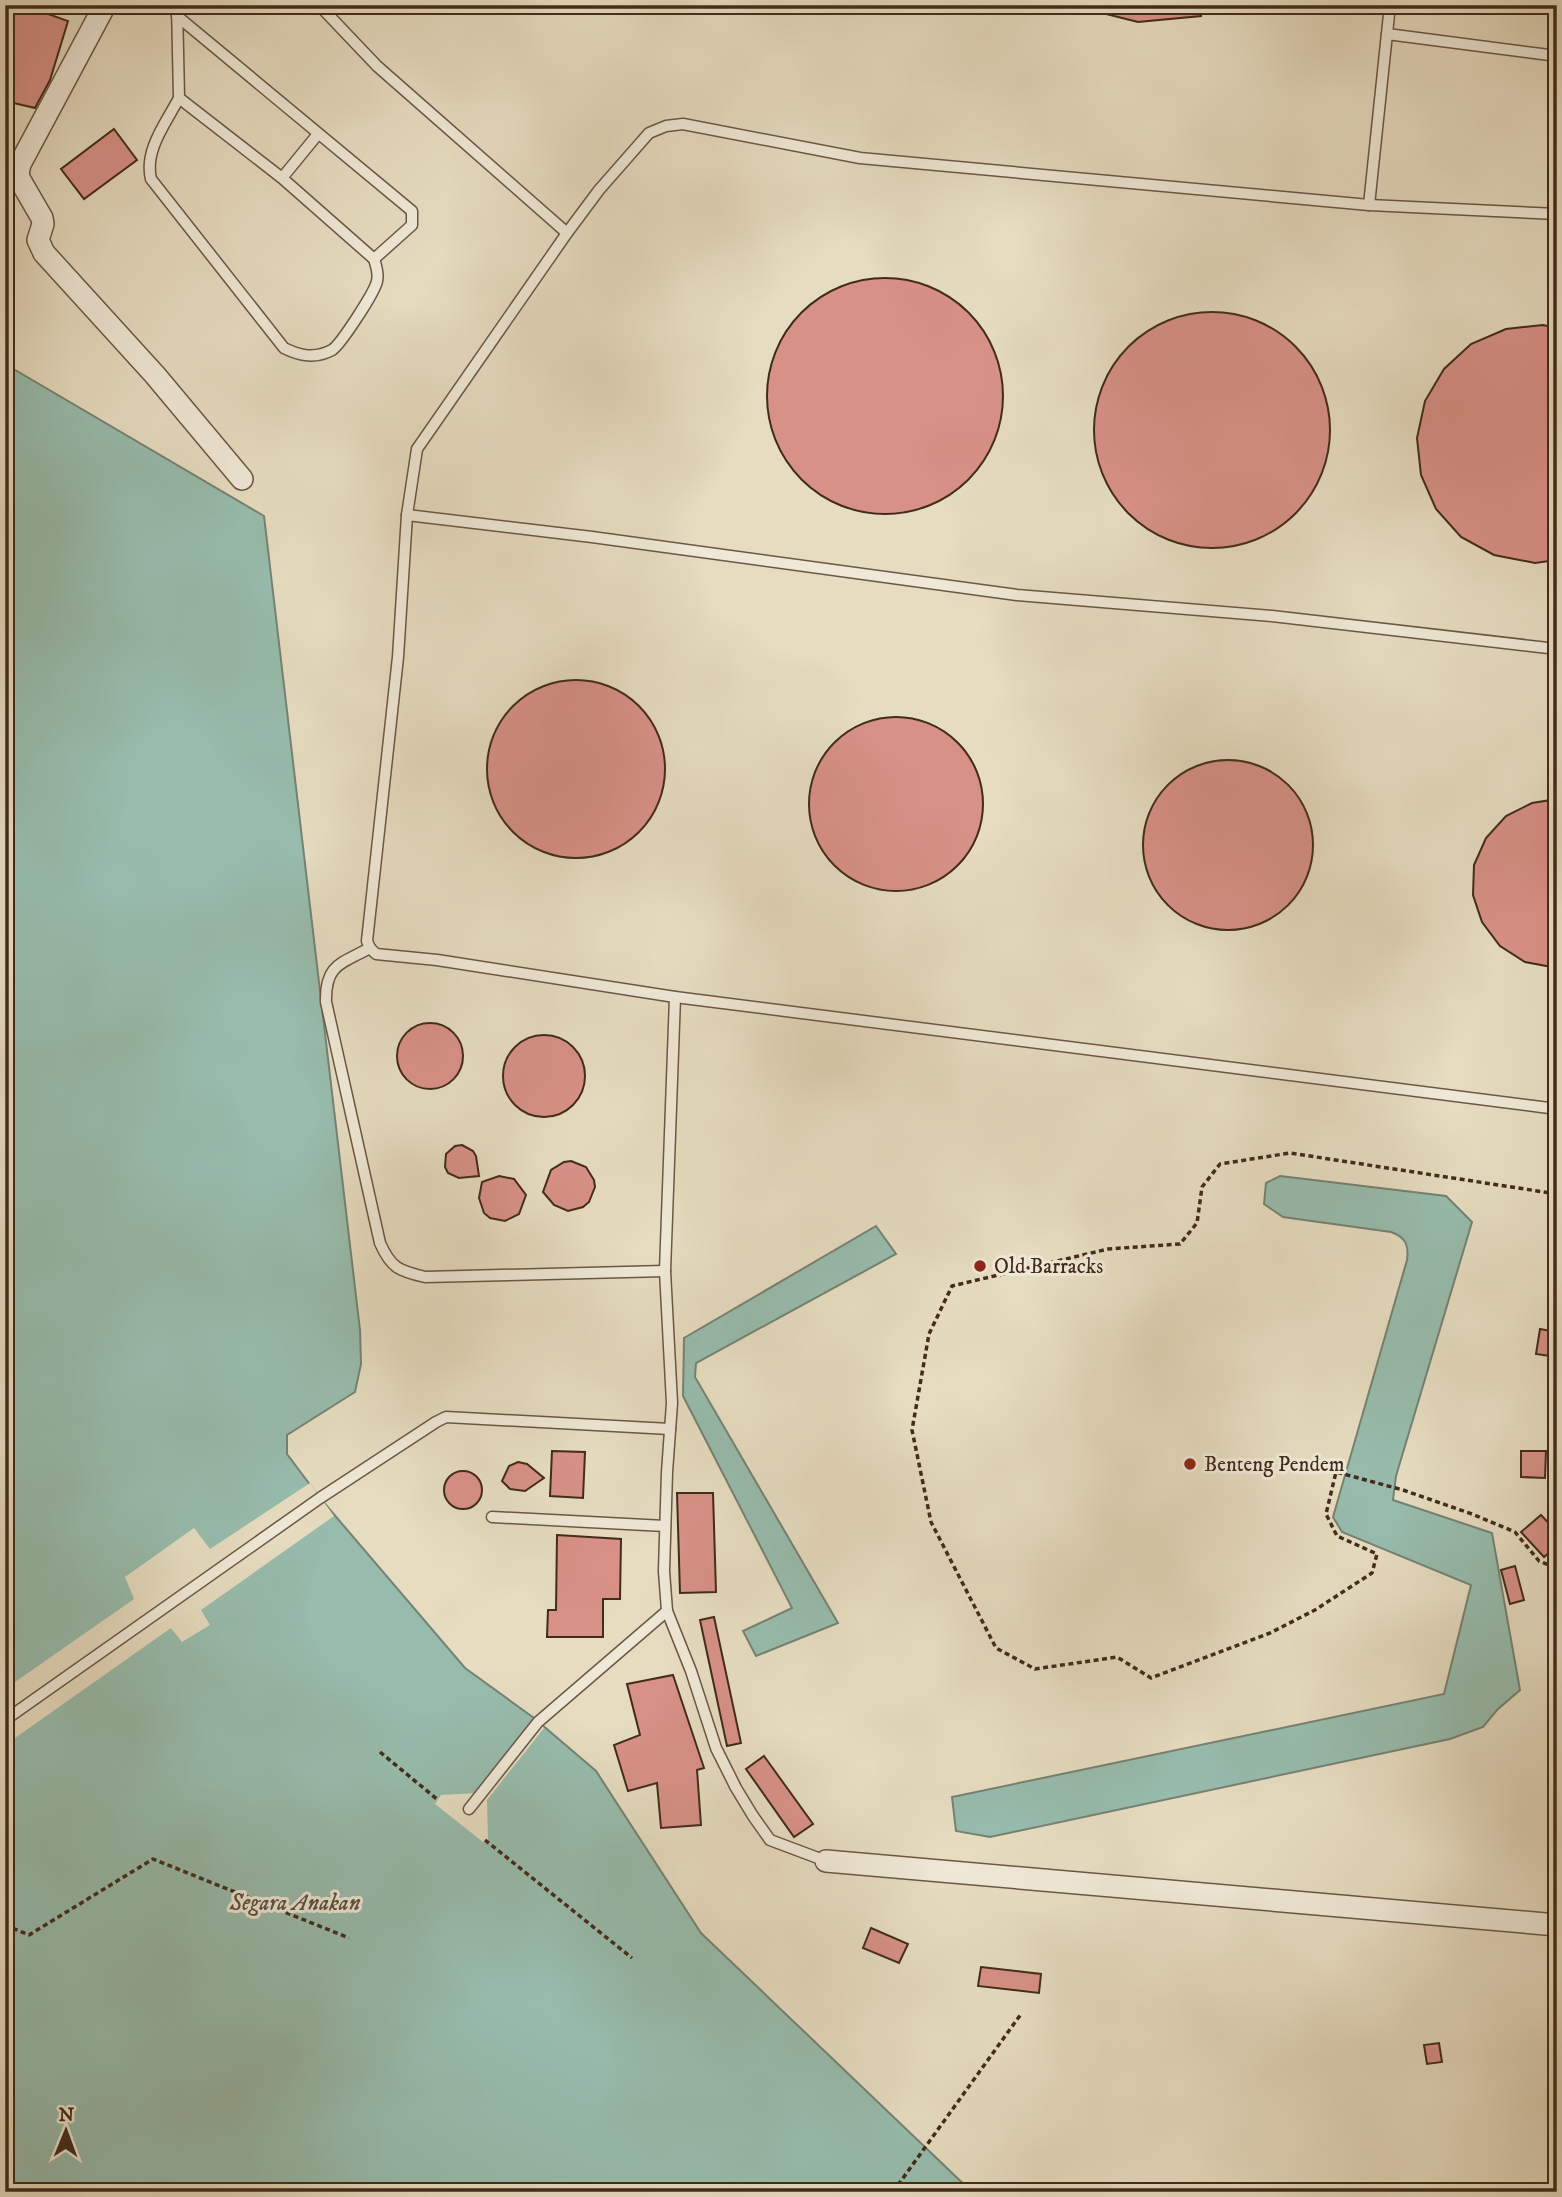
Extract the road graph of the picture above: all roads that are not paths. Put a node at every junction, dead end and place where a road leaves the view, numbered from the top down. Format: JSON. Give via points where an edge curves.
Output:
{"nodes":[{"id":1,"x":105,"y":5,"type":"edge"},
{"id":2,"x":319,"y":5,"type":"edge"},
{"id":3,"x":1390,"y":5,"type":"edge"},
{"id":4,"x":177,"y":11,"type":"edge"},
{"id":5,"x":1387,"y":34,"type":"junction"},
{"id":6,"x":1557,"y":56,"type":"edge"},
{"id":7,"x":179,"y":98,"type":"junction"},
{"id":8,"x":318,"y":134,"type":"junction"},
{"id":9,"x":13,"y":161,"type":"edge"},
{"id":10,"x":282,"y":178,"type":"junction"},
{"id":11,"x":1369,"y":205,"type":"junction"},
{"id":12,"x":1557,"y":214,"type":"edge"},
{"id":13,"x":567,"y":233,"type":"junction"},
{"id":14,"x":374,"y":259,"type":"junction"},
{"id":15,"x":242,"y":479,"type":"dead end"},
{"id":16,"x":407,"y":514,"type":"junction"},
{"id":17,"x":1557,"y":649,"type":"edge"},
{"id":18,"x":370,"y":948,"type":"junction"},
{"id":19,"x":675,"y":998,"type":"junction"},
{"id":20,"x":1557,"y":1109,"type":"edge"},
{"id":21,"x":665,"y":1271,"type":"junction"},
{"id":22,"x":670,"y":1429,"type":"junction"},
{"id":23,"x":492,"y":1517,"type":"dead end"},
{"id":24,"x":665,"y":1526,"type":"junction"},
{"id":25,"x":667,"y":1611,"type":"junction"},
{"id":26,"x":5,"y":1720,"type":"edge"},
{"id":27,"x":469,"y":1809,"type":"dead end"},
{"id":28,"x":827,"y":1861,"type":"joint"},
{"id":29,"x":1557,"y":1926,"type":"edge"}],
"edges":[{"from":1,"to":9,"type":"street"},
{"from":2,"to":13,"type":"lane","via":[[377,66]]},
{"from":3,"to":5,"type":"lane"},
{"from":4,"to":7,"type":"lane"},
{"from":4,"to":8,"type":"lane"},
{"from":5,"to":6,"type":"lane"},
{"from":5,"to":11,"type":"lane"},
{"from":7,"to":10,"type":"lane"},
{"from":7,"to":14,"type":"lane","via":[[149,154],[150,179],[284,348],[311,356],[333,349],[372,295],[378,278]]},
{"from":8,"to":10,"type":"lane"},
{"from":8,"to":14,"type":"lane","via":[[412,211],[412,225]]},
{"from":9,"to":15,"type":"street","via":[[42,218],[40,247]]},
{"from":10,"to":14,"type":"lane"},
{"from":11,"to":12,"type":"lane"},
{"from":11,"to":13,"type":"lane","via":[[860,158],[683,124],[649,133]]},
{"from":13,"to":16,"type":"lane","via":[[417,449]]},
{"from":16,"to":17,"type":"lane","via":[[1017,595],[1272,616]]},
{"from":16,"to":18,"type":"lane","via":[[398,657],[367,941]]},
{"from":18,"to":19,"type":"lane","via":[[376,954]]},
{"from":18,"to":21,"type":"lane","via":[[336,966],[325,983],[326,1002],[380,1243],[388,1261],[425,1277]]},
{"from":19,"to":20,"type":"lane"},
{"from":19,"to":21,"type":"lane"},
{"from":21,"to":22,"type":"lane"},
{"from":22,"to":24,"type":"lane"},
{"from":22,"to":26,"type":"lane","via":[[446,1417],[320,1498]]},
{"from":23,"to":24,"type":"lane"},
{"from":24,"to":25,"type":"lane"},
{"from":25,"to":27,"type":"lane","via":[[538,1722]]},
{"from":25,"to":28,"type":"lane","via":[[716,1748],[753,1816],[770,1840]]},
{"from":28,"to":29,"type":"street"}]}
